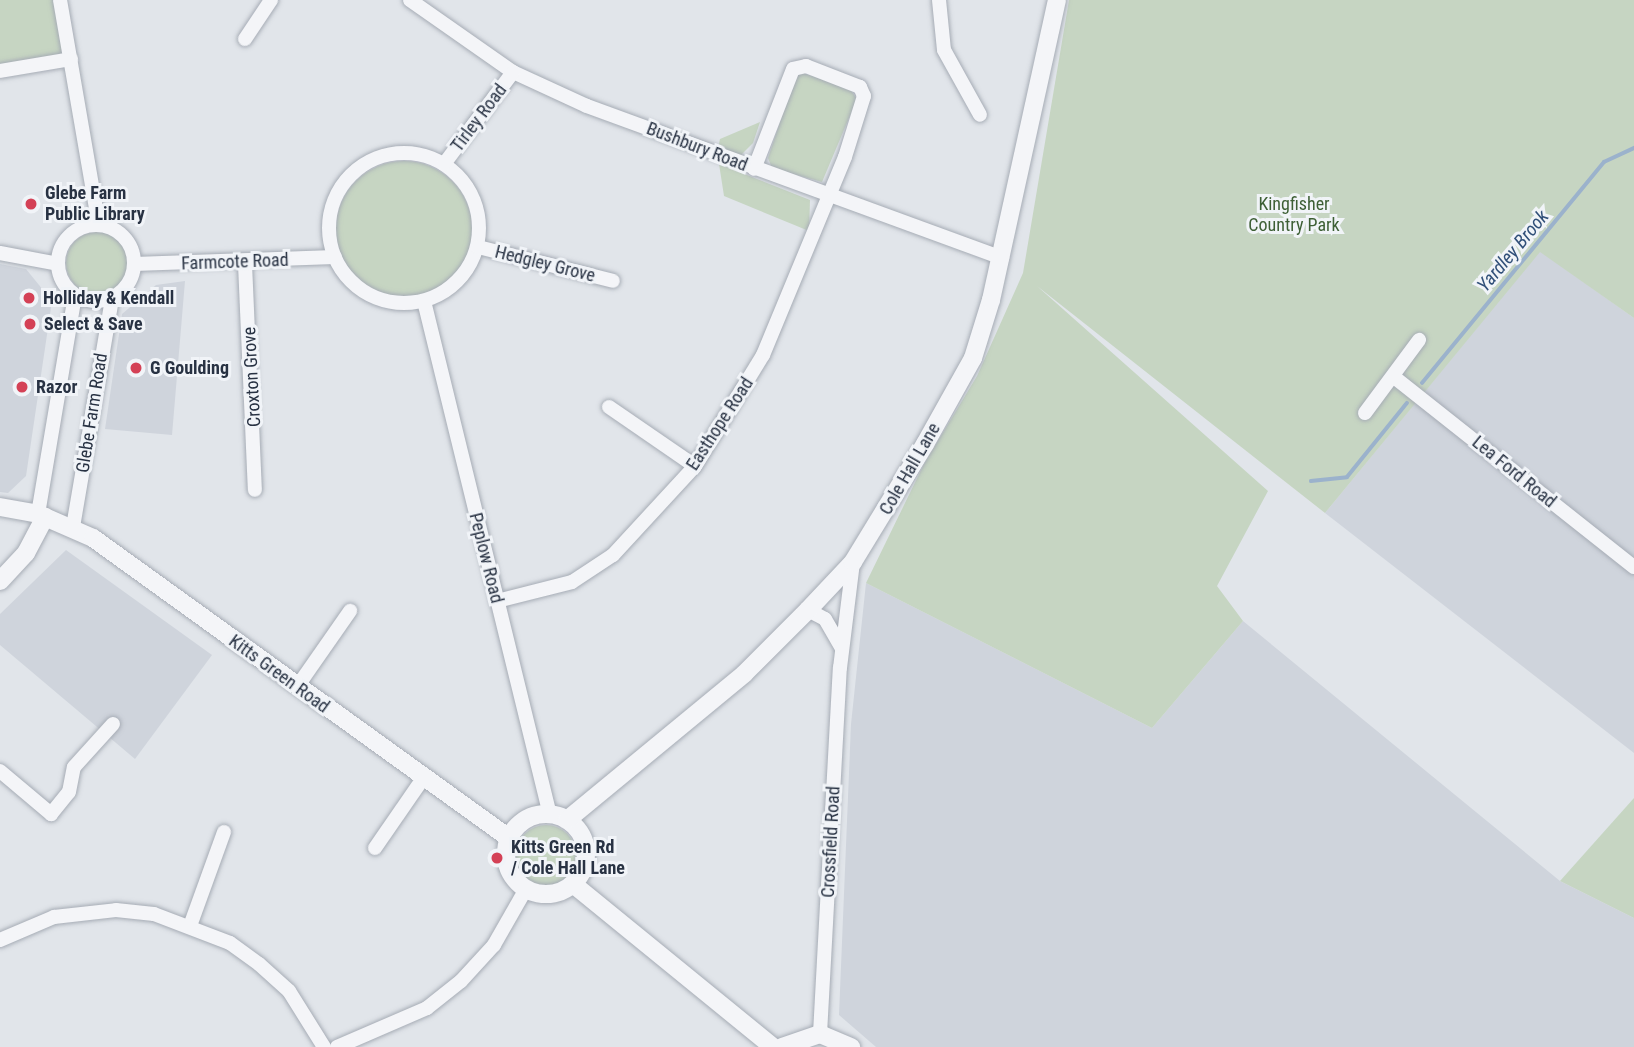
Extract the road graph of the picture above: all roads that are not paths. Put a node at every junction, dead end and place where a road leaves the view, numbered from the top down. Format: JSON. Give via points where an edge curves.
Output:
{"nodes":[{"id":1,"x":60,"y":0,"type":"edge"},
{"id":2,"x":271,"y":0,"type":"edge"},
{"id":3,"x":410,"y":0,"type":"edge"},
{"id":4,"x":939,"y":0,"type":"edge"},
{"id":5,"x":1056,"y":0,"type":"edge"},
{"id":6,"x":245,"y":39,"type":"dead end"},
{"id":7,"x":71,"y":59,"type":"junction"},
{"id":8,"x":0,"y":71,"type":"edge"},
{"id":9,"x":513,"y":72,"type":"junction"},
{"id":10,"x":985,"y":87,"type":"dead end"},
{"id":11,"x":970,"y":94,"type":"junction"},
{"id":12,"x":980,"y":115,"type":"dead end"},
{"id":13,"x":444,"y":164,"type":"junction"},
{"id":14,"x":754,"y":169,"type":"junction"},
{"id":15,"x":830,"y":195,"type":"junction"},
{"id":16,"x":99,"y":225,"type":"junction"},
{"id":17,"x":478,"y":247,"type":"junction"},
{"id":18,"x":0,"y":253,"type":"edge"},
{"id":19,"x":335,"y":257,"type":"junction"},
{"id":20,"x":1002,"y":258,"type":"junction"},
{"id":21,"x":58,"y":264,"type":"junction"},
{"id":22,"x":134,"y":264,"type":"junction"},
{"id":23,"x":245,"y":264,"type":"junction"},
{"id":24,"x":613,"y":281,"type":"dead end"},
{"id":25,"x":75,"y":295,"type":"junction"},
{"id":26,"x":112,"y":298,"type":"junction"},
{"id":27,"x":424,"y":301,"type":"junction"},
{"id":28,"x":1419,"y":340,"type":"dead end"},
{"id":29,"x":1394,"y":377,"type":"junction"},
{"id":30,"x":609,"y":407,"type":"dead end"},
{"id":31,"x":1365,"y":413,"type":"dead end"},
{"id":32,"x":695,"y":466,"type":"junction"},
{"id":33,"x":255,"y":490,"type":"dead end"},
{"id":34,"x":0,"y":507,"type":"edge"},
{"id":35,"x":41,"y":516,"type":"junction"},
{"id":36,"x":73,"y":527,"type":"junction"},
{"id":37,"x":853,"y":562,"type":"junction"},
{"id":38,"x":1634,"y":567,"type":"edge"},
{"id":39,"x":0,"y":581,"type":"edge"},
{"id":40,"x":497,"y":601,"type":"junction"},
{"id":41,"x":808,"y":610,"type":"junction"},
{"id":42,"x":350,"y":611,"type":"dead end"},
{"id":43,"x":843,"y":651,"type":"junction"},
{"id":44,"x":297,"y":687,"type":"junction"},
{"id":45,"x":113,"y":724,"type":"dead end"},
{"id":46,"x":0,"y":771,"type":"edge"},
{"id":47,"x":424,"y":777,"type":"junction"},
{"id":48,"x":558,"y":817,"type":"junction"},
{"id":49,"x":224,"y":832,"type":"dead end"},
{"id":50,"x":509,"y":838,"type":"junction"},
{"id":51,"x":375,"y":848,"type":"dead end"},
{"id":52,"x":573,"y":884,"type":"junction"},
{"id":53,"x":526,"y":889,"type":"junction"},
{"id":54,"x":190,"y":926,"type":"junction"},
{"id":55,"x":0,"y":940,"type":"edge"},
{"id":56,"x":820,"y":1034,"type":"junction"},
{"id":57,"x":324,"y":1047,"type":"edge"},
{"id":58,"x":337,"y":1047,"type":"edge"},
{"id":59,"x":773,"y":1047,"type":"edge"},
{"id":60,"x":782,"y":1047,"type":"edge"},
{"id":61,"x":851,"y":1047,"type":"edge"}],
"edges":[{"from":1,"to":7,"type":"street"},
{"from":2,"to":6,"type":"street"},
{"from":3,"to":9,"type":"street","name":"Bushbury Road"},
{"from":4,"to":11,"type":"street","via":[[944,50]]},
{"from":5,"to":20,"type":"street","name":"Cole Hall Lane"},
{"from":7,"to":8,"type":"street"},
{"from":7,"to":16,"type":"street"},
{"from":9,"to":13,"type":"street","name":"Tirley Road"},
{"from":9,"to":14,"type":"street","name":"Bushbury Road"},
{"from":10,"to":11,"type":"street"},
{"from":11,"to":12,"type":"street"},
{"from":13,"to":17,"type":"street","via":[[477,209]]},
{"from":13,"to":19,"type":"street","via":[[416,155],[386,155],[349,177],[330,214]]},
{"from":14,"to":15,"type":"street","name":"Bushbury Road"},
{"from":14,"to":15,"type":"street","name":"Easthope Road","via":[[789,76],[806,66],[863,91]]},
{"from":15,"to":20,"type":"street","name":"Bushbury Road"},
{"from":15,"to":32,"type":"street","name":"Easthope Road","via":[[763,355]]},
{"from":16,"to":21,"type":"street","via":[[68,238]]},
{"from":16,"to":22,"type":"street","via":[[129,244]]},
{"from":17,"to":24,"type":"street","name":"Hedgley Grove"},
{"from":17,"to":27,"type":"street","via":[[458,281]]},
{"from":18,"to":21,"type":"street"},
{"from":19,"to":23,"type":"street","name":"Farmcote Road"},
{"from":19,"to":27,"type":"street","via":[[354,283],[381,300]]},
{"from":20,"to":37,"type":"street","name":"Cole Hall Lane","via":[[973,358]]},
{"from":21,"to":25,"type":"street"},
{"from":22,"to":23,"type":"street","name":"Farmcote Road"},
{"from":22,"to":26,"type":"street","via":[[125,288]]},
{"from":23,"to":33,"type":"street","name":"Croxton Grove"},
{"from":25,"to":26,"type":"street"},
{"from":25,"to":35,"type":"street","name":"Glebe Farm Road"},
{"from":26,"to":36,"type":"street","name":"Glebe Farm Road"},
{"from":27,"to":40,"type":"street","name":"Peplow Road"},
{"from":28,"to":29,"type":"street"},
{"from":29,"to":31,"type":"street"},
{"from":29,"to":38,"type":"street","name":"Lea Ford Road"},
{"from":30,"to":32,"type":"street"},
{"from":32,"to":40,"type":"street","name":"Easthope Road","via":[[613,555],[572,582]]},
{"from":34,"to":35,"type":"street","name":"Kitts Green Road"},
{"from":35,"to":36,"type":"street","name":"Kitts Green Road"},
{"from":35,"to":39,"type":"street","via":[[26,553]]},
{"from":36,"to":44,"type":"street","name":"Kitts Green Road"},
{"from":37,"to":41,"type":"street","name":"Cole Hall Lane"},
{"from":37,"to":43,"type":"street","name":"Crossfield Road"},
{"from":40,"to":48,"type":"street","name":"Peplow Road"},
{"from":41,"to":43,"type":"street","via":[[825,619]]},
{"from":41,"to":48,"type":"street","name":"Cole Hall Lane","via":[[744,674]]},
{"from":42,"to":44,"type":"street"},
{"from":43,"to":56,"type":"street","name":"Crossfield Road"},
{"from":44,"to":47,"type":"street","name":"Kitts Green Road"},
{"from":45,"to":46,"type":"street","via":[[74,767],[69,792],[51,814]]},
{"from":47,"to":50,"type":"street","name":"Kitts Green Road"},
{"from":47,"to":51,"type":"street"},
{"from":48,"to":50,"type":"street","via":[[526,820]]},
{"from":48,"to":52,"type":"street","via":[[585,847],[585,863]]},
{"from":49,"to":54,"type":"street"},
{"from":50,"to":53,"type":"street","via":[[508,867]]},
{"from":52,"to":53,"type":"street","via":[[553,894]]},
{"from":52,"to":59,"type":"street"},
{"from":53,"to":58,"type":"street","via":[[494,945],[461,981],[427,1008]]},
{"from":54,"to":55,"type":"street","via":[[154,914],[87,912],[54,917]]},
{"from":54,"to":57,"type":"street","via":[[230,943],[289,990]]},
{"from":56,"to":60,"type":"street"},
{"from":56,"to":61,"type":"street"}]}
